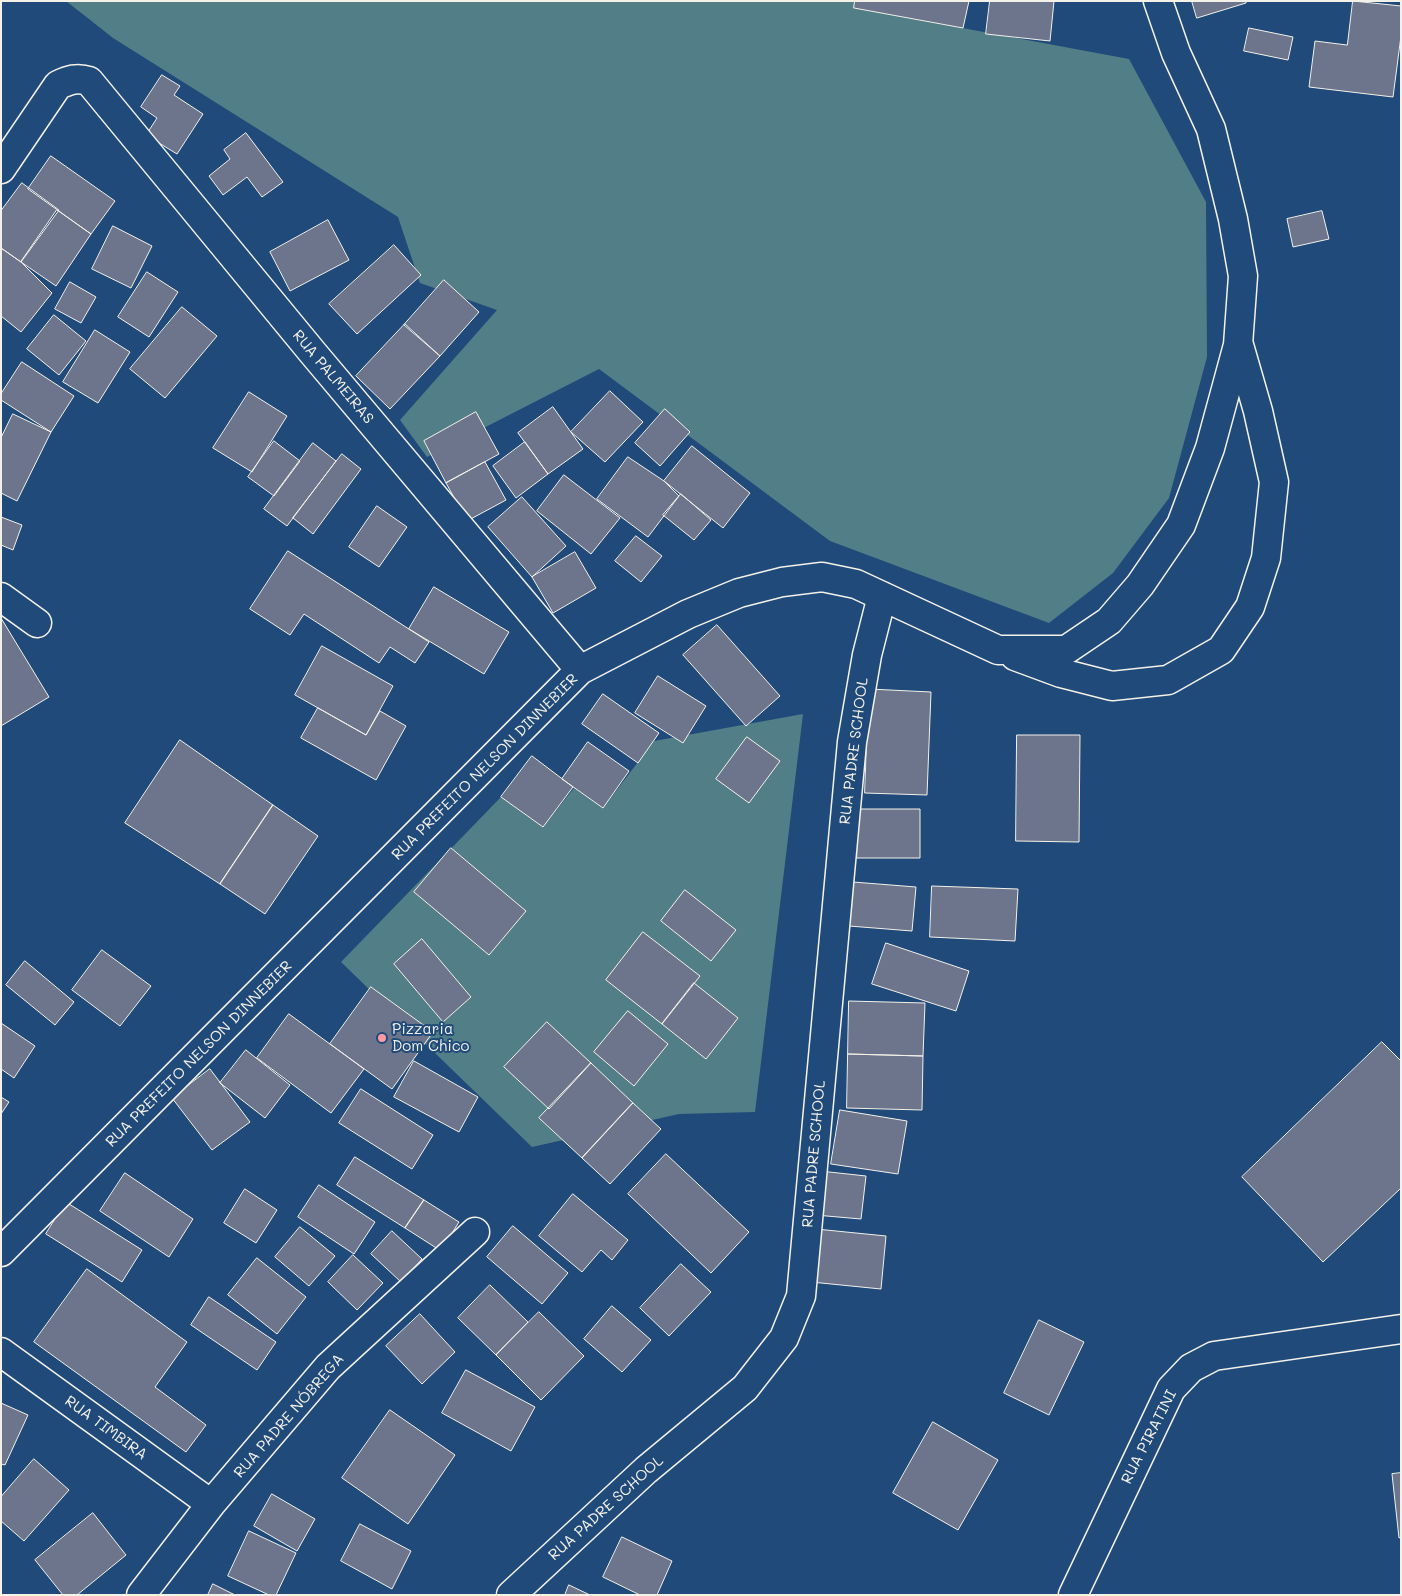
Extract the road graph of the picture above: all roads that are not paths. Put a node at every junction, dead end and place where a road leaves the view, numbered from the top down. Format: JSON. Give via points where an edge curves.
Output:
{"nodes":[{"id":1,"x":1158,"y":1,"type":"edge"},
{"id":2,"x":1,"y":169,"type":"edge"},
{"id":3,"x":1238,"y":345,"type":"junction"},
{"id":4,"x":882,"y":596,"type":"junction"},
{"id":5,"x":1,"y":597,"type":"edge"},
{"id":6,"x":38,"y":623,"type":"dead end"},
{"id":7,"x":998,"y":650,"type":"junction"},
{"id":8,"x":580,"y":670,"type":"junction"},
{"id":9,"x":475,"y":1232,"type":"dead end"},
{"id":10,"x":1,"y":1252,"type":"edge"},
{"id":11,"x":1401,"y":1329,"type":"edge"},
{"id":12,"x":1,"y":1352,"type":"edge"},
{"id":13,"x":211,"y":1504,"type":"junction"},
{"id":14,"x":141,"y":1595,"type":"edge"},
{"id":15,"x":511,"y":1595,"type":"edge"},
{"id":16,"x":1073,"y":1595,"type":"edge"}],
"edges":[{"from":1,"to":3,"type":"street","name":"RUA PREFEITO NELSON DINNEBIER","via":[[1176,53],[1211,129],[1233,219],[1242,276]]},
{"from":2,"to":8,"type":"street","name":"RUA PALMEIRAS","via":[[58,85],[76,79],[89,81]]},
{"from":3,"to":7,"type":"street","name":"RUA PREFEITO NELSON DINNEBIER","via":[[1210,448],[1181,525],[1140,585],[1109,621],[1066,650]]},
{"from":3,"to":7,"type":"street","via":[[1258,411],[1274,482],[1266,558],[1250,607],[1221,650],[1168,680],[1112,686],[1061,673]]},
{"from":4,"to":7,"type":"street","name":"RUA PREFEITO NELSON DINNEBIER"},
{"from":4,"to":8,"type":"street","name":"RUA PREFEITO NELSON DINNEBIER","via":[[856,584],[822,577],[782,582],[739,593],[688,614]]},
{"from":4,"to":15,"type":"street","name":"RUA PADRE SCHOOL","via":[[867,655],[852,742],[801,1296],[784,1338],[744,1388],[646,1470]]},
{"from":5,"to":6,"type":"street"},
{"from":8,"to":10,"type":"street","name":"RUA PREFEITO NELSON DINNEBIER"},
{"from":9,"to":13,"type":"street","name":"RUA PADRE NÓBREGA","via":[[328,1367]]},
{"from":11,"to":16,"type":"street","name":"RUA PIRATINI","via":[[1214,1356],[1191,1368],[1171,1389]]},
{"from":12,"to":13,"type":"street","name":"RUA TIMBIRA"},
{"from":13,"to":14,"type":"street","name":"RUA PADRE NÓBREGA"}]}
